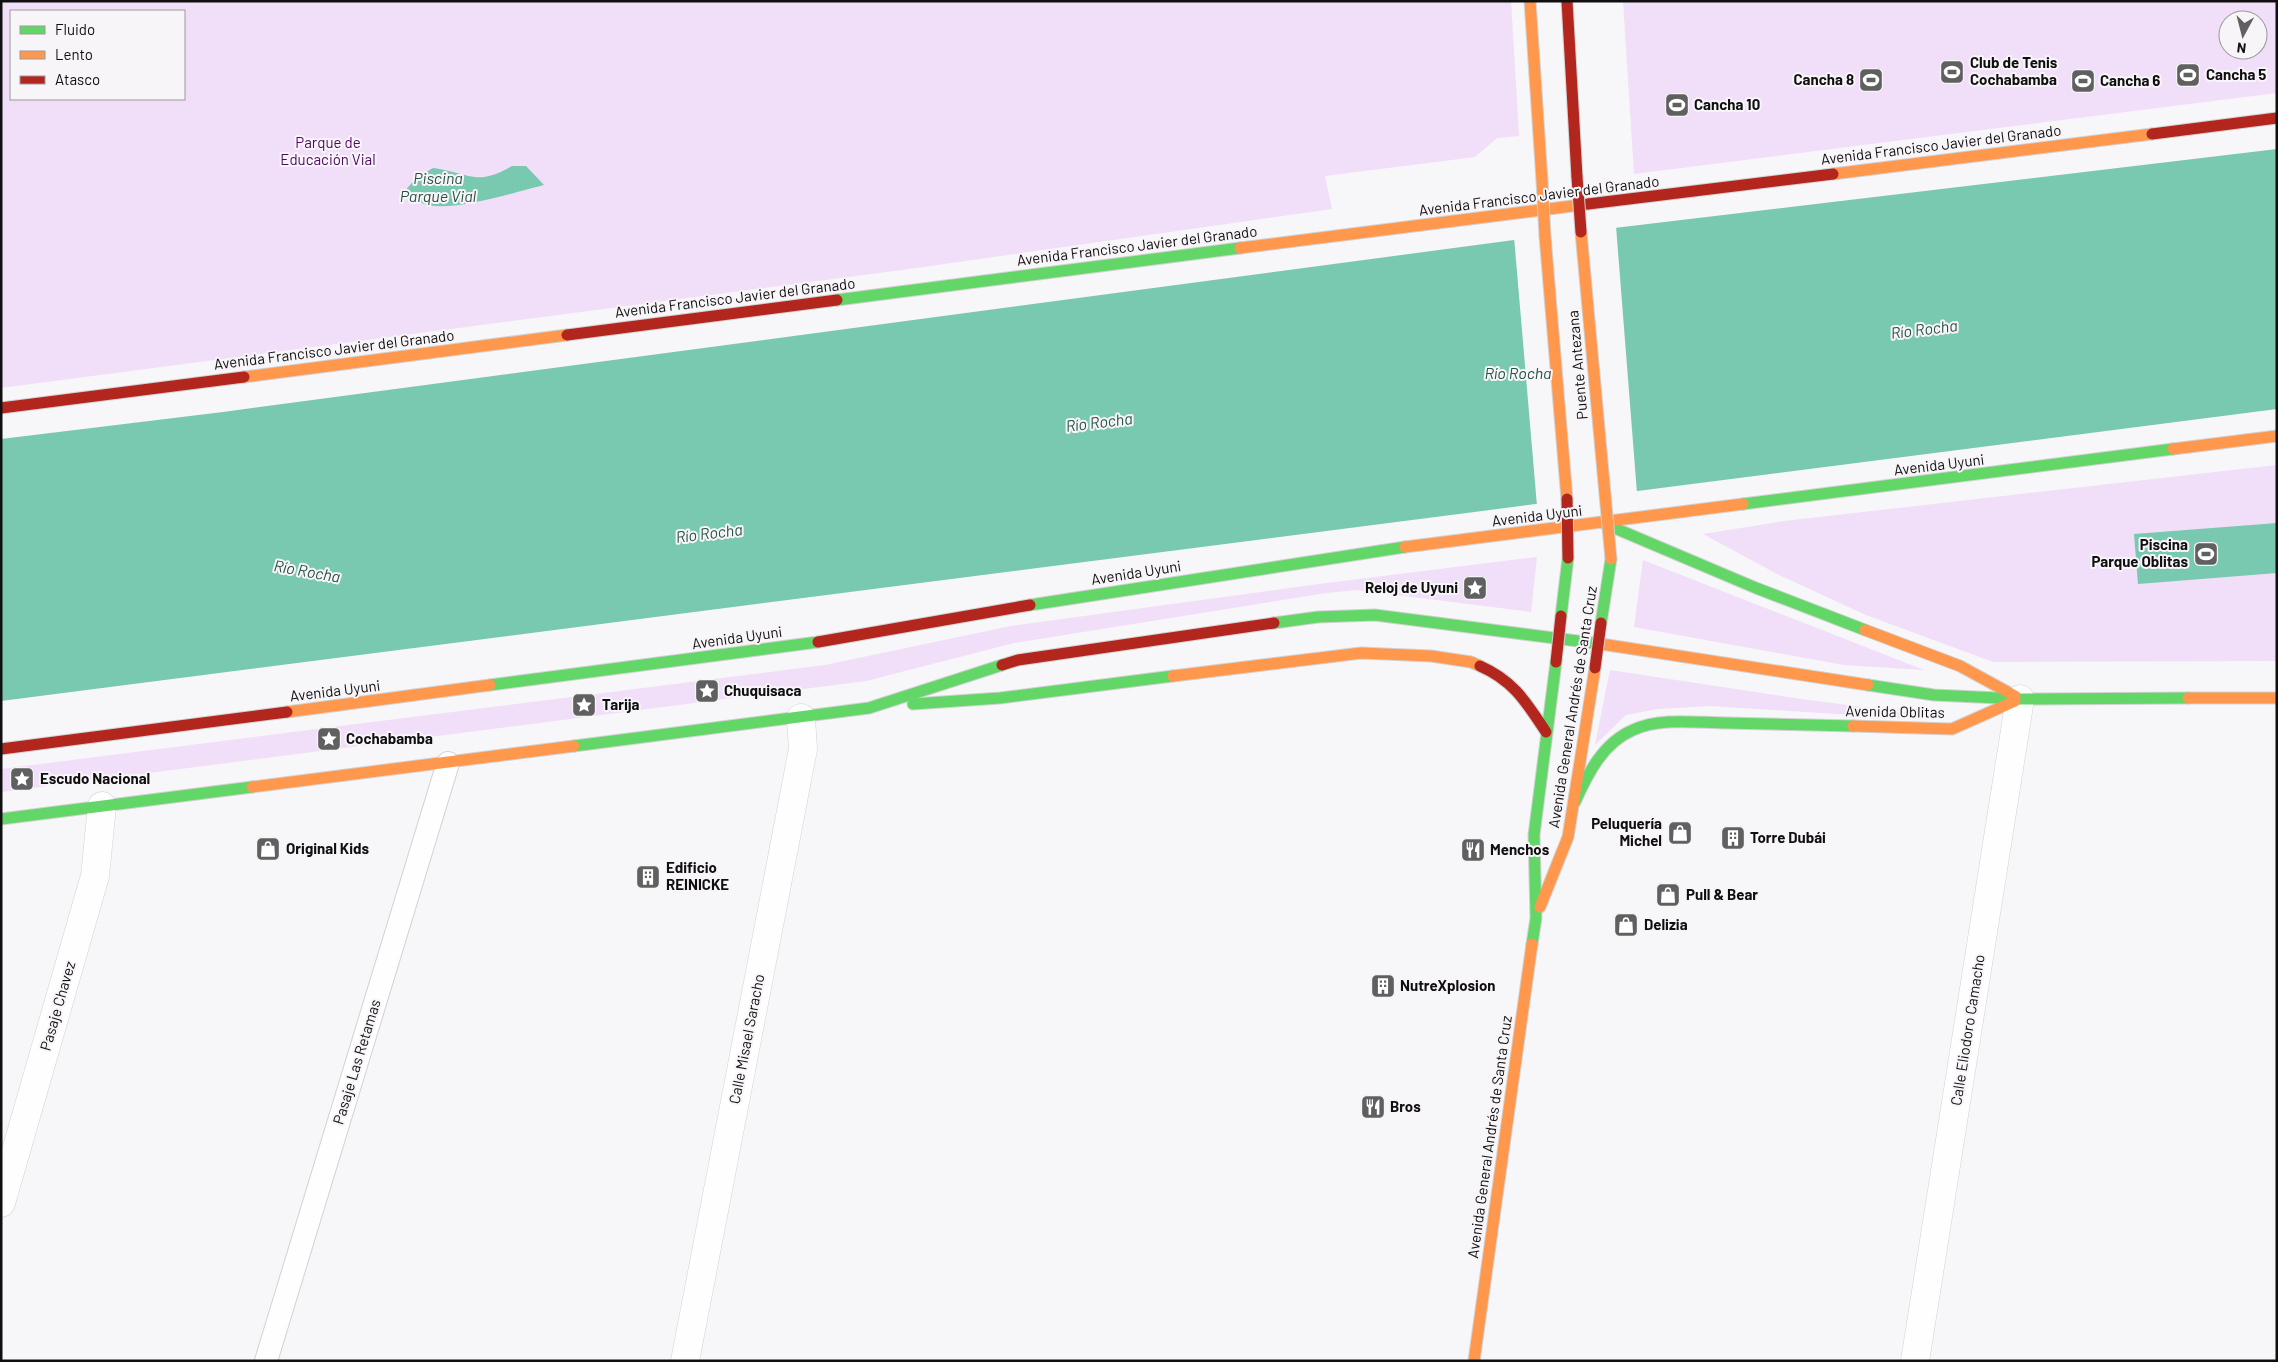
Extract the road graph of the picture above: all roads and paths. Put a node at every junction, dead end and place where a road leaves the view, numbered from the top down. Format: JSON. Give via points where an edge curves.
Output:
{"nodes":[{"id":1,"x":1530,"y":1,"type":"edge"},
{"id":2,"x":1567,"y":1,"type":"edge"},
{"id":3,"x":2277,"y":118,"type":"edge"},
{"id":4,"x":1,"y":408,"type":"edge"},
{"id":5,"x":2277,"y":436,"type":"edge"},
{"id":6,"x":1605,"y":494,"type":"joint"},
{"id":7,"x":1567,"y":499,"type":"joint"},
{"id":8,"x":1604,"y":523,"type":"junction"},
{"id":9,"x":2277,"y":698,"type":"edge"},
{"id":10,"x":2020,"y":699,"type":"junction"},
{"id":11,"x":870,"y":708,"type":"junction"},
{"id":12,"x":800,"y":718,"type":"junction"},
{"id":13,"x":1546,"y":732,"type":"junction"},
{"id":14,"x":1,"y":749,"type":"edge"},
{"id":15,"x":448,"y":762,"type":"junction"},
{"id":16,"x":1575,"y":802,"type":"junction"},
{"id":17,"x":102,"y":806,"type":"junction"},
{"id":18,"x":1,"y":819,"type":"edge"},
{"id":19,"x":1536,"y":918,"type":"junction"},
{"id":20,"x":1,"y":1203,"type":"edge"},
{"id":21,"x":266,"y":1361,"type":"edge"},
{"id":22,"x":685,"y":1361,"type":"edge"},
{"id":23,"x":1474,"y":1361,"type":"edge"},
{"id":24,"x":1915,"y":1361,"type":"edge"}],
"edges":[{"from":1,"to":7,"type":"main road","name":"Puente Antezana","bridge":true},
{"from":2,"to":6,"type":"main road","name":"Puente Antezana","bridge":true,"via":[[1581,232]]},
{"from":3,"to":4,"type":"main road","name":"Avenida Francisco Javier del Granado"},
{"from":5,"to":8,"type":"main road","name":"Avenida Uyuni"},
{"from":6,"to":16,"type":"main road","name":"Avenida General Andrés de Santa Cruz","bridge":true,"via":[[1611,559]]},
{"from":7,"to":13,"type":"main road","name":"Avenida General Andrés de Santa Cruz","bridge":true,"via":[[1568,558]]},
{"from":8,"to":10,"type":"main road","via":[[1756,588],[1960,666]]},
{"from":8,"to":14,"type":"main road","name":"Avenida Uyuni","via":[[1360,553],[834,640]]},
{"from":9,"to":10,"type":"main road","name":"Avenida Oblitas"},
{"from":10,"to":11,"type":"main road","via":[[1934,695],[1650,651],[1375,616],[1318,617],[1018,660]]},
{"from":10,"to":16,"type":"main road","name":"Avenida Oblitas","via":[[1952,728],[1674,722],[1633,730],[1604,750],[1590,767]]},
{"from":10,"to":24,"type":"street","name":"Calle Eliodoro Camacho"},
{"from":11,"to":12,"type":"main road"},
{"from":11,"to":13,"type":"main road","via":[[1000,698],[1361,653],[1431,656],[1471,662],[1499,674],[1522,696]]},
{"from":12,"to":15,"type":"main road"},
{"from":12,"to":22,"type":"street","name":"Calle Misael Saracho","via":[[803,749]]},
{"from":13,"to":19,"type":"main road","name":"Avenida General Andrés de Santa Cruz","via":[[1534,834]]},
{"from":15,"to":17,"type":"main road"},
{"from":15,"to":21,"type":"lane","name":"Pasaje Las Retamas"},
{"from":16,"to":19,"type":"main road","name":"Avenida General Andrés de Santa Cruz","via":[[1568,837]]},
{"from":17,"to":18,"type":"main road"},
{"from":17,"to":20,"type":"street","name":"Pasaje Chavez","via":[[95,876]]},
{"from":19,"to":23,"type":"main road","name":"Avenida General Andrés de Santa Cruz"}]}
